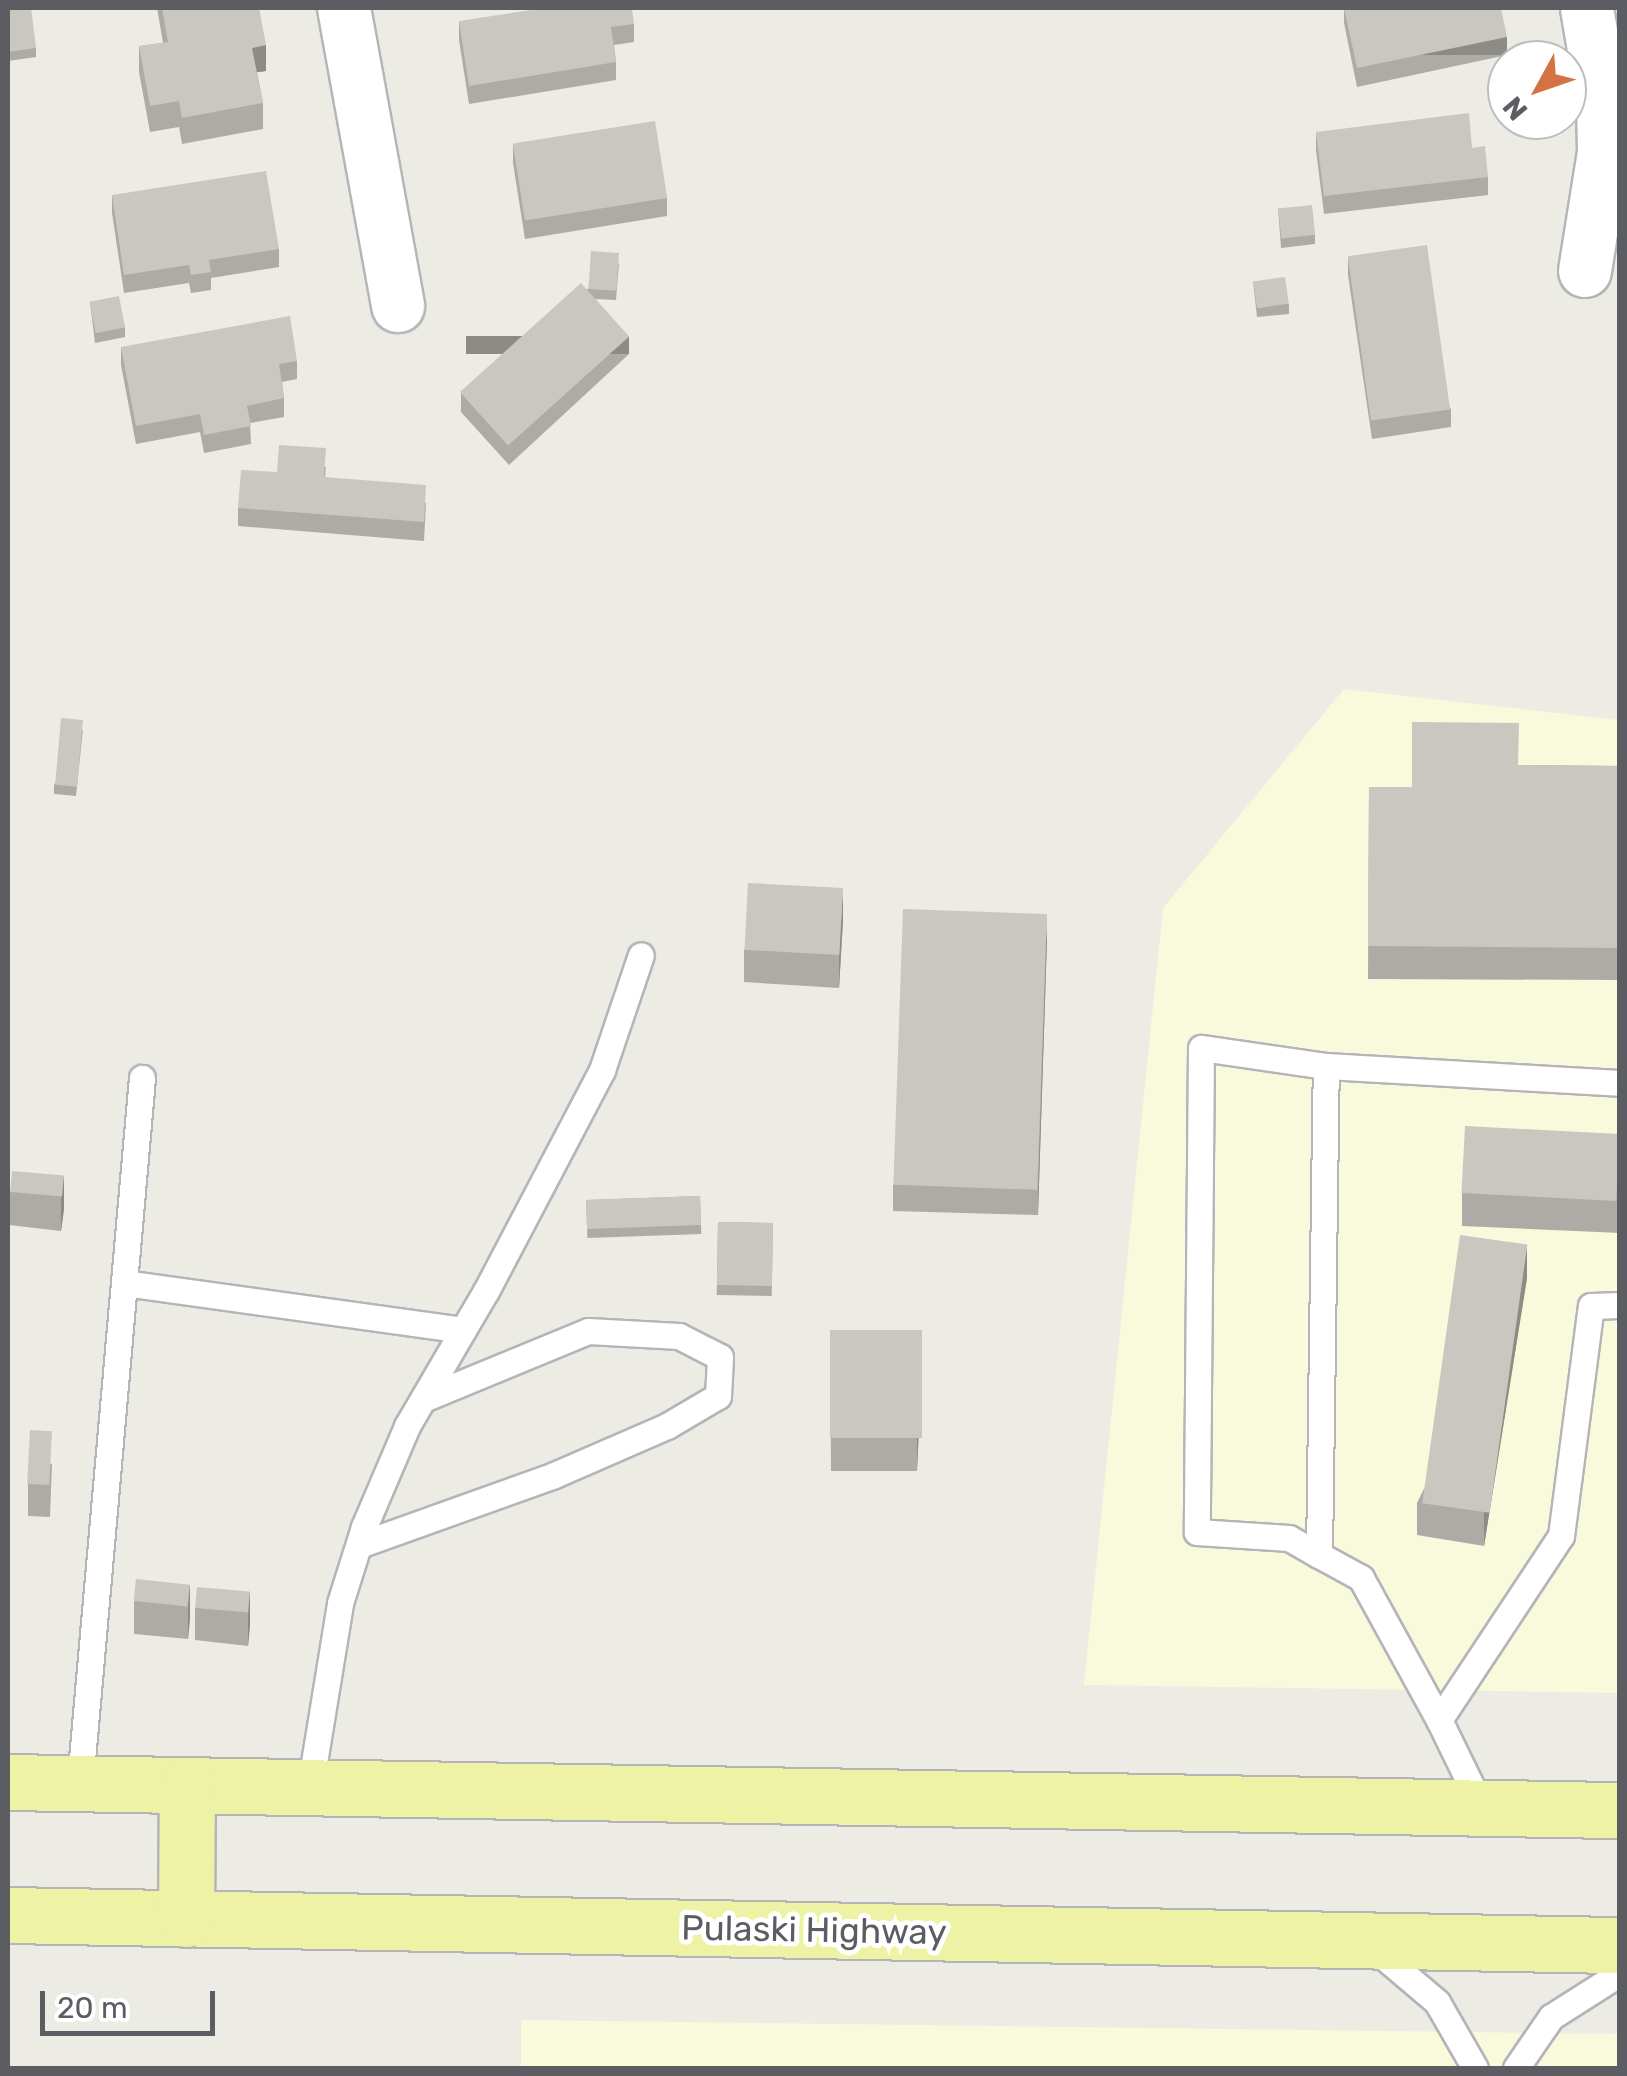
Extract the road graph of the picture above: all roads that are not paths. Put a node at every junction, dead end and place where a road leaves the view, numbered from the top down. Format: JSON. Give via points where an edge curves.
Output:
{"nodes":[{"id":1,"x":344,"y":8,"type":"edge"},
{"id":2,"x":1587,"y":8,"type":"edge"},
{"id":3,"x":1585,"y":271,"type":"dead end"},
{"id":4,"x":398,"y":306,"type":"dead end"},
{"id":5,"x":641,"y":956,"type":"dead end"},
{"id":6,"x":1326,"y":1066,"type":"junction"},
{"id":7,"x":142,"y":1078,"type":"dead end"},
{"id":8,"x":1620,"y":1083,"type":"edge"},
{"id":9,"x":125,"y":1283,"type":"junction"},
{"id":10,"x":1620,"y":1305,"type":"edge"},
{"id":11,"x":463,"y":1330,"type":"junction"},
{"id":12,"x":423,"y":1399,"type":"junction"},
{"id":13,"x":358,"y":1545,"type":"junction"},
{"id":14,"x":1319,"y":1555,"type":"junction"},
{"id":15,"x":1438,"y":1720,"type":"junction"},
{"id":16,"x":8,"y":1782,"type":"edge"},
{"id":17,"x":80,"y":1782,"type":"junction"},
{"id":18,"x":187,"y":1785,"type":"junction"},
{"id":19,"x":310,"y":1787,"type":"junction"},
{"id":20,"x":1482,"y":1808,"type":"junction"},
{"id":21,"x":1620,"y":1810,"type":"edge"},
{"id":22,"x":8,"y":1916,"type":"edge"},
{"id":23,"x":186,"y":1919,"type":"junction"},
{"id":24,"x":1363,"y":1940,"type":"junction"},
{"id":25,"x":1620,"y":1944,"type":"edge"},
{"id":26,"x":1620,"y":1973,"type":"edge"},
{"id":27,"x":1475,"y":2068,"type":"edge"},
{"id":28,"x":1516,"y":2068,"type":"edge"}],
"edges":[{"from":1,"to":4,"type":"street"},
{"from":2,"to":3,"type":"street","via":[[1604,153]]},
{"from":5,"to":11,"type":"lane","via":[[602,1070]]},
{"from":6,"to":8,"type":"lane"},
{"from":6,"to":14,"type":"lane"},
{"from":6,"to":14,"type":"lane","via":[[1201,1048],[1198,1532],[1289,1538]]},
{"from":7,"to":9,"type":"lane"},
{"from":9,"to":11,"type":"lane"},
{"from":9,"to":17,"type":"lane"},
{"from":10,"to":15,"type":"lane","via":[[1591,1306],[1562,1536]]},
{"from":11,"to":12,"type":"lane"},
{"from":12,"to":13,"type":"lane"},
{"from":12,"to":13,"type":"lane","via":[[588,1332],[679,1336],[720,1357],[718,1396],[667,1426],[552,1476]]},
{"from":13,"to":19,"type":"lane","via":[[340,1603]]},
{"from":14,"to":15,"type":"lane","via":[[1361,1578]]},
{"from":15,"to":20,"type":"lane"},
{"from":16,"to":17,"type":"highway"},
{"from":17,"to":18,"type":"highway"},
{"from":18,"to":19,"type":"highway"},
{"from":18,"to":23,"type":"highway"},
{"from":19,"to":20,"type":"highway"},
{"from":20,"to":21,"type":"highway"},
{"from":22,"to":23,"type":"highway","name":"Pulaski Highway"},
{"from":23,"to":24,"type":"highway","name":"Pulaski Highway"},
{"from":24,"to":25,"type":"highway","name":"Pulaski Highway"},
{"from":24,"to":27,"type":"lane","via":[[1437,2002]]},
{"from":26,"to":28,"type":"lane","via":[[1552,2017]]}]}
